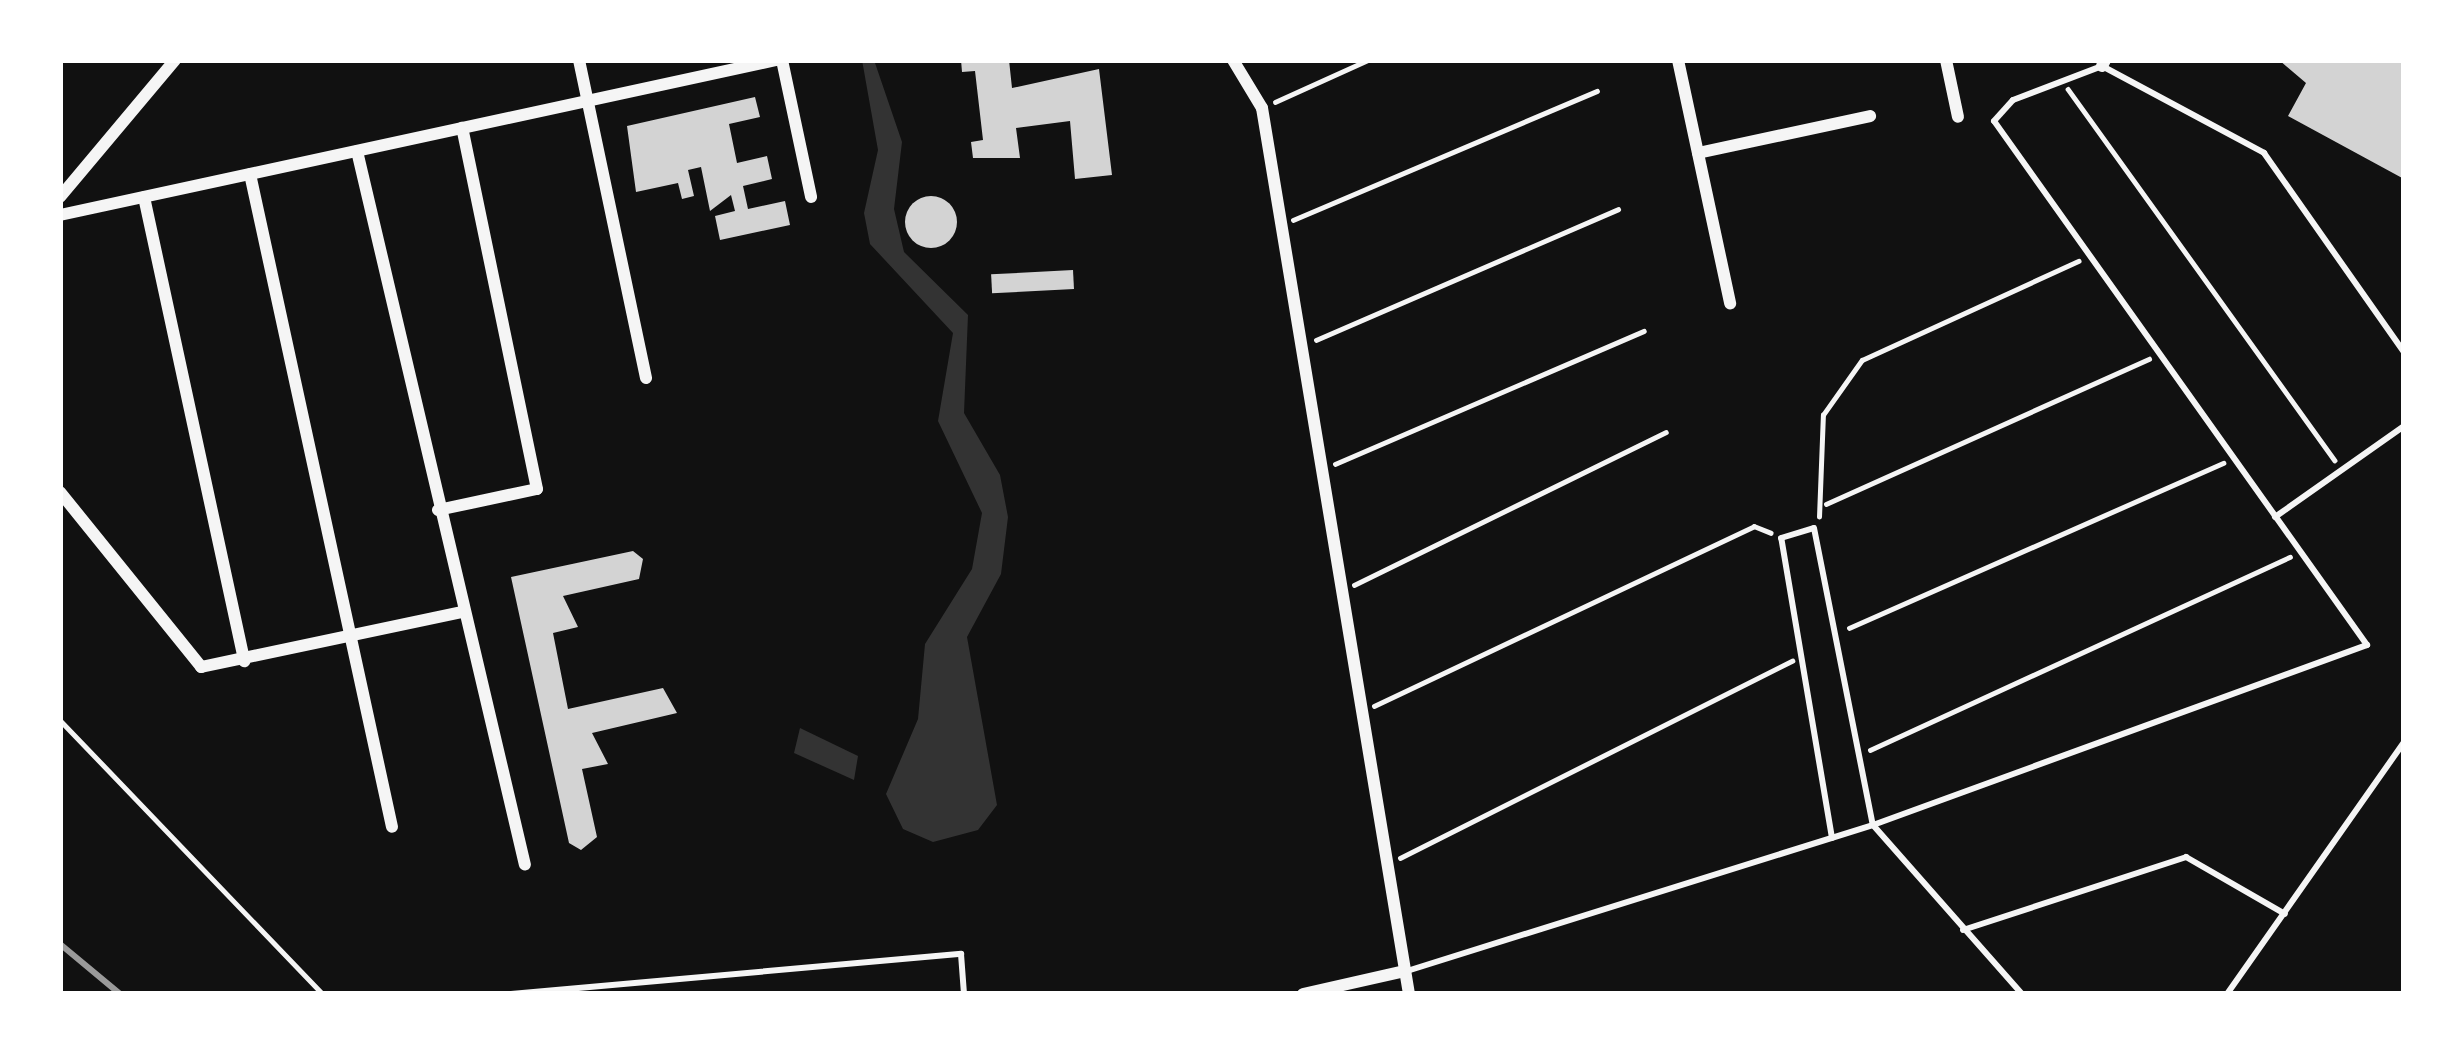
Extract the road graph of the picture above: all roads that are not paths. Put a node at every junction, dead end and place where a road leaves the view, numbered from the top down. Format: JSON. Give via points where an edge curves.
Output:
{"nodes":[{"id":1,"x":175,"y":60,"type":"edge"},
{"id":2,"x":579,"y":60,"type":"edge"},
{"id":3,"x":779,"y":60,"type":"edge"},
{"id":4,"x":1678,"y":60,"type":"edge"},
{"id":5,"x":1946,"y":60,"type":"edge"},
{"id":6,"x":1240,"y":61,"type":"edge"},
{"id":7,"x":2104,"y":63,"type":"edge"},
{"id":8,"x":587,"y":101,"type":"junction"},
{"id":9,"x":1870,"y":116,"type":"dead end"},
{"id":10,"x":1958,"y":117,"type":"dead end"},
{"id":11,"x":462,"y":128,"type":"junction"},
{"id":12,"x":357,"y":151,"type":"junction"},
{"id":13,"x":1698,"y":154,"type":"junction"},
{"id":14,"x":250,"y":174,"type":"junction"},
{"id":15,"x":60,"y":197,"type":"edge"},
{"id":16,"x":144,"y":197,"type":"junction"},
{"id":17,"x":811,"y":197,"type":"dead end"},
{"id":18,"x":60,"y":215,"type":"edge"},
{"id":19,"x":1730,"y":302,"type":"dead end"},
{"id":20,"x":2404,"y":352,"type":"edge"},
{"id":21,"x":646,"y":378,"type":"dead end"},
{"id":22,"x":2404,"y":426,"type":"edge"},
{"id":23,"x":60,"y":492,"type":"edge"},
{"id":24,"x":437,"y":511,"type":"junction"},
{"id":25,"x":2276,"y":517,"type":"junction"},
{"id":26,"x":461,"y":612,"type":"junction"},
{"id":27,"x":351,"y":639,"type":"junction"},
{"id":28,"x":244,"y":662,"type":"junction"},
{"id":29,"x":2404,"y":742,"type":"edge"},
{"id":30,"x":1873,"y":825,"type":"junction"},
{"id":31,"x":392,"y":827,"type":"dead end"},
{"id":32,"x":1832,"y":838,"type":"junction"},
{"id":33,"x":525,"y":865,"type":"dead end"},
{"id":34,"x":2284,"y":914,"type":"junction"},
{"id":35,"x":1963,"y":930,"type":"junction"},
{"id":36,"x":1405,"y":971,"type":"junction"},
{"id":37,"x":2010,"y":990,"type":"edge"},
{"id":38,"x":512,"y":994,"type":"edge"},
{"id":39,"x":964,"y":994,"type":"edge"},
{"id":40,"x":1303,"y":994,"type":"edge"},
{"id":41,"x":1409,"y":994,"type":"edge"},
{"id":42,"x":2022,"y":994,"type":"edge"},
{"id":43,"x":2227,"y":994,"type":"edge"}],
"edges":[{"from":1,"to":15,"type":"street"},
{"from":2,"to":8,"type":"street"},
{"from":3,"to":8,"type":"street"},
{"from":3,"to":17,"type":"street"},
{"from":4,"to":13,"type":"street"},
{"from":5,"to":10,"type":"street"},
{"from":6,"to":36,"type":"street","via":[[1262,108]]},
{"from":7,"to":20,"type":"lane","via":[[2264,153]]},
{"from":7,"to":25,"type":"lane","via":[[2013,100],[1994,122]]},
{"from":8,"to":11,"type":"street"},
{"from":8,"to":21,"type":"street"},
{"from":9,"to":13,"type":"street"},
{"from":11,"to":12,"type":"street"},
{"from":11,"to":24,"type":"street","via":[[537,489]]},
{"from":12,"to":14,"type":"street"},
{"from":12,"to":24,"type":"street"},
{"from":13,"to":19,"type":"street"},
{"from":14,"to":16,"type":"street"},
{"from":14,"to":27,"type":"street"},
{"from":16,"to":18,"type":"street"},
{"from":16,"to":28,"type":"street"},
{"from":22,"to":25,"type":"lane"},
{"from":23,"to":28,"type":"street","via":[[201,667]]},
{"from":24,"to":26,"type":"street"},
{"from":25,"to":30,"type":"lane","via":[[2367,645]]},
{"from":26,"to":27,"type":"street"},
{"from":26,"to":33,"type":"street"},
{"from":27,"to":28,"type":"street"},
{"from":27,"to":31,"type":"street"},
{"from":29,"to":34,"type":"lane"},
{"from":30,"to":32,"type":"lane"},
{"from":30,"to":32,"type":"lane","via":[[1867,752],[1814,528],[1781,538],[1808,653]]},
{"from":30,"to":35,"type":"lane"},
{"from":32,"to":36,"type":"lane"},
{"from":34,"to":35,"type":"lane","via":[[2186,856]]},
{"from":34,"to":43,"type":"lane"},
{"from":35,"to":37,"type":"lane"},
{"from":36,"to":40,"type":"street"},
{"from":36,"to":41,"type":"street"},
{"from":37,"to":42,"type":"lane"},
{"from":38,"to":39,"type":"lane","via":[[961,954]]}]}
